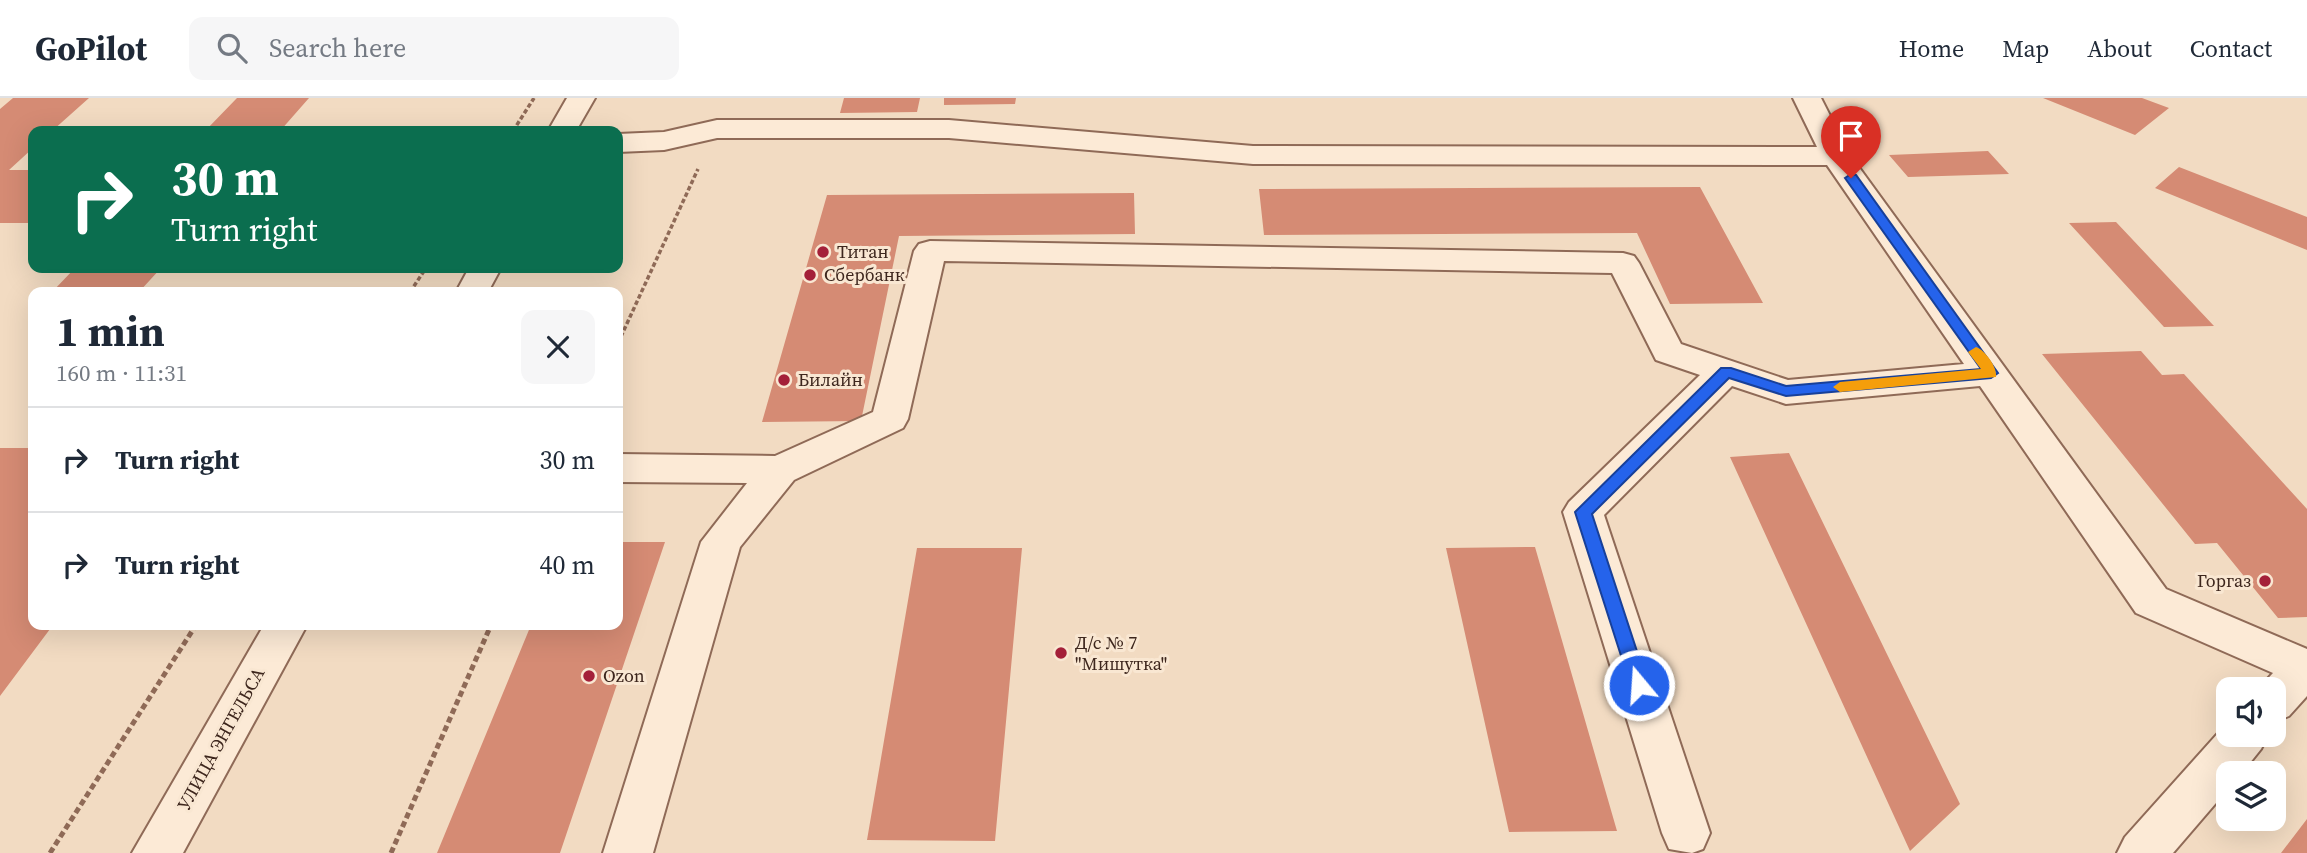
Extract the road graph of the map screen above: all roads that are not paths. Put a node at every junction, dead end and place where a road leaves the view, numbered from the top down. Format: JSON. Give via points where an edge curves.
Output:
{"nodes":[{"id":1,"x":581,"y":98,"type":"edge"},
{"id":2,"x":1807,"y":98,"type":"edge"},
{"id":3,"x":565,"y":126,"type":"edge"},
{"id":4,"x":623,"y":143,"type":"edge"},
{"id":5,"x":1836,"y":156,"type":"junction"},
{"id":6,"x":1726,"y":372,"type":"junction"},
{"id":7,"x":1991,"y":373,"type":"junction"},
{"id":8,"x":623,"y":468,"type":"edge"},
{"id":9,"x":780,"y":470,"type":"junction"},
{"id":10,"x":283,"y":630,"type":"edge"},
{"id":11,"x":2306,"y":667,"type":"edge"},
{"id":12,"x":2286,"y":689,"type":"edge"},
{"id":13,"x":2235,"y":747,"type":"edge"},
{"id":14,"x":1686,"y":833,"type":"dead end"},
{"id":15,"x":157,"y":853,"type":"edge"},
{"id":16,"x":628,"y":853,"type":"edge"},
{"id":17,"x":2142,"y":853,"type":"edge"}],
"edges":[{"from":1,"to":3,"type":"street"},
{"from":2,"to":5,"type":"street"},
{"from":4,"to":5,"type":"street","via":[[664,141],[717,129],[949,129],[1254,155]]},
{"from":5,"to":7,"type":"street"},
{"from":6,"to":7,"type":"street","via":[[1786,391]]},
{"from":6,"to":9,"type":"street","via":[[1668,352],[1623,263],[930,251],[890,419]]},
{"from":6,"to":14,"type":"street","via":[[1583,512]]},
{"from":7,"to":11,"type":"street","via":[[2151,601]]},
{"from":8,"to":9,"type":"street"},
{"from":9,"to":16,"type":"street","via":[[722,542]]},
{"from":10,"to":15,"type":"street","name":"УЛИЦА ЭНГЕЛЬСА"},
{"from":11,"to":12,"type":"street"},
{"from":13,"to":17,"type":"street"}]}
